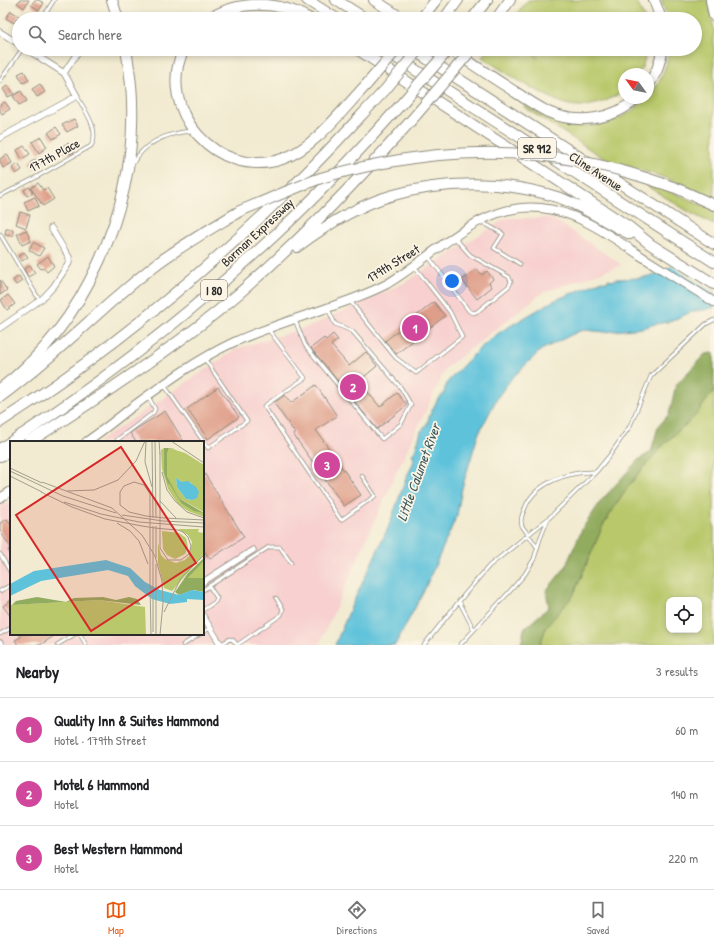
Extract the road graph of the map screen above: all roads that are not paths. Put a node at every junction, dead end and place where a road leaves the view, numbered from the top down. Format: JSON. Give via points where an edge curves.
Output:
{"nodes":[{"id":1,"x":54,"y":0,"type":"edge"},
{"id":2,"x":112,"y":0,"type":"edge"},
{"id":3,"x":308,"y":0,"type":"edge"},
{"id":4,"x":336,"y":0,"type":"edge"},
{"id":5,"x":374,"y":0,"type":"edge"},
{"id":6,"x":436,"y":0,"type":"edge"},
{"id":7,"x":458,"y":0,"type":"edge"},
{"id":8,"x":487,"y":0,"type":"edge"},
{"id":9,"x":510,"y":0,"type":"edge"},
{"id":10,"x":654,"y":0,"type":"edge"},
{"id":11,"x":711,"y":0,"type":"edge"},
{"id":12,"x":46,"y":12,"type":"edge"},
{"id":13,"x":116,"y":12,"type":"edge"},
{"id":14,"x":219,"y":12,"type":"edge"},
{"id":15,"x":297,"y":12,"type":"edge"},
{"id":16,"x":326,"y":12,"type":"edge"},
{"id":17,"x":355,"y":12,"type":"edge"},
{"id":18,"x":392,"y":12,"type":"edge"},
{"id":19,"x":426,"y":12,"type":"edge"},
{"id":20,"x":449,"y":12,"type":"edge"},
{"id":21,"x":478,"y":12,"type":"edge"},
{"id":22,"x":501,"y":12,"type":"edge"},
{"id":23,"x":658,"y":12,"type":"edge"},
{"id":24,"x":714,"y":16,"type":"edge"},
{"id":25,"x":0,"y":32,"type":"edge"},
{"id":26,"x":12,"y":40,"type":"edge"},
{"id":27,"x":17,"y":56,"type":"edge"},
{"id":28,"x":37,"y":56,"type":"edge"},
{"id":29,"x":75,"y":56,"type":"edge"},
{"id":30,"x":127,"y":56,"type":"edge"},
{"id":31,"x":182,"y":56,"type":"edge"},
{"id":32,"x":367,"y":56,"type":"edge"},
{"id":33,"x":391,"y":56,"type":"edge"},
{"id":34,"x":395,"y":56,"type":"edge"},
{"id":35,"x":413,"y":56,"type":"edge"},
{"id":36,"x":423,"y":56,"type":"edge"},
{"id":37,"x":443,"y":56,"type":"edge"},
{"id":38,"x":460,"y":56,"type":"edge"},
{"id":39,"x":466,"y":56,"type":"edge"},
{"id":40,"x":661,"y":56,"type":"edge"},
{"id":41,"x":64,"y":73,"type":"junction"},
{"id":42,"x":654,"y":75,"type":"edge"},
{"id":43,"x":0,"y":81,"type":"edge"},
{"id":44,"x":77,"y":96,"type":"junction"},
{"id":45,"x":629,"y":104,"type":"edge"},
{"id":46,"x":193,"y":131,"type":"junction"},
{"id":47,"x":0,"y":138,"type":"edge"},
{"id":48,"x":126,"y":177,"type":"junction"},
{"id":49,"x":0,"y":196,"type":"edge"},
{"id":50,"x":714,"y":205,"type":"edge"},
{"id":51,"x":478,"y":221,"type":"junction"},
{"id":52,"x":51,"y":228,"type":"dead end"},
{"id":53,"x":0,"y":234,"type":"edge"},
{"id":54,"x":454,"y":237,"type":"junction"},
{"id":55,"x":650,"y":244,"type":"junction"},
{"id":56,"x":714,"y":244,"type":"edge"},
{"id":57,"x":428,"y":256,"type":"junction"},
{"id":58,"x":714,"y":262,"type":"edge"},
{"id":59,"x":520,"y":264,"type":"dead end"},
{"id":60,"x":414,"y":266,"type":"junction"},
{"id":61,"x":265,"y":270,"type":"junction"},
{"id":62,"x":714,"y":284,"type":"edge"},
{"id":63,"x":349,"y":300,"type":"junction"},
{"id":64,"x":40,"y":301,"type":"junction"},
{"id":65,"x":714,"y":302,"type":"edge"},
{"id":66,"x":327,"y":308,"type":"junction"},
{"id":67,"x":295,"y":320,"type":"junction"},
{"id":68,"x":714,"y":320,"type":"edge"},
{"id":69,"x":0,"y":328,"type":"edge"},
{"id":70,"x":268,"y":329,"type":"junction"},
{"id":71,"x":204,"y":358,"type":"junction"},
{"id":72,"x":163,"y":384,"type":"junction"},
{"id":73,"x":0,"y":389,"type":"edge"},
{"id":74,"x":148,"y":396,"type":"junction"},
{"id":75,"x":0,"y":397,"type":"edge"},
{"id":76,"x":0,"y":422,"type":"edge"},
{"id":77,"x":12,"y":441,"type":"edge"},
{"id":78,"x":31,"y":441,"type":"edge"},
{"id":79,"x":90,"y":441,"type":"edge"},
{"id":80,"x":116,"y":441,"type":"edge"},
{"id":81,"x":203,"y":441,"type":"edge"},
{"id":82,"x":10,"y":442,"type":"edge"},
{"id":83,"x":204,"y":442,"type":"edge"},
{"id":84,"x":0,"y":449,"type":"edge"},
{"id":85,"x":10,"y":452,"type":"edge"},
{"id":86,"x":0,"y":456,"type":"edge"},
{"id":87,"x":596,"y":472,"type":"junction"},
{"id":88,"x":362,"y":476,"type":"dead end"},
{"id":89,"x":10,"y":493,"type":"edge"},
{"id":90,"x":0,"y":498,"type":"edge"},
{"id":91,"x":549,"y":518,"type":"junction"},
{"id":92,"x":529,"y":535,"type":"junction"},
{"id":93,"x":538,"y":547,"type":"junction"},
{"id":94,"x":253,"y":550,"type":"dead end"},
{"id":95,"x":0,"y":554,"type":"edge"},
{"id":96,"x":291,"y":563,"type":"dead end"},
{"id":97,"x":10,"y":571,"type":"edge"},
{"id":98,"x":204,"y":581,"type":"edge"},
{"id":99,"x":10,"y":586,"type":"edge"},
{"id":100,"x":209,"y":586,"type":"junction"},
{"id":101,"x":204,"y":589,"type":"edge"},
{"id":102,"x":0,"y":591,"type":"edge"},
{"id":103,"x":276,"y":598,"type":"dead end"},
{"id":104,"x":459,"y":601,"type":"junction"},
{"id":105,"x":204,"y":609,"type":"edge"},
{"id":106,"x":204,"y":618,"type":"edge"},
{"id":107,"x":210,"y":628,"type":"junction"},
{"id":108,"x":10,"y":629,"type":"edge"},
{"id":109,"x":474,"y":630,"type":"junction"},
{"id":110,"x":204,"y":631,"type":"edge"},
{"id":111,"x":0,"y":634,"type":"edge"},
{"id":112,"x":73,"y":635,"type":"edge"},
{"id":113,"x":81,"y":635,"type":"edge"},
{"id":114,"x":198,"y":635,"type":"edge"},
{"id":115,"x":221,"y":644,"type":"edge"},
{"id":116,"x":57,"y":645,"type":"edge"},
{"id":117,"x":86,"y":645,"type":"edge"},
{"id":118,"x":183,"y":645,"type":"edge"},
{"id":119,"x":424,"y":645,"type":"edge"},
{"id":120,"x":460,"y":645,"type":"edge"}],
"edges":[{"from":1,"to":12,"type":"lane"},
{"from":2,"to":13,"type":"highway"},
{"from":3,"to":16,"type":"highway"},
{"from":4,"to":17,"type":"highway"},
{"from":5,"to":18,"type":"highway"},
{"from":6,"to":19,"type":"highway"},
{"from":7,"to":20,"type":"highway"},
{"from":8,"to":21,"type":"highway"},
{"from":9,"to":22,"type":"highway"},
{"from":10,"to":23,"type":"highway"},
{"from":11,"to":24,"type":"highway"},
{"from":14,"to":15,"type":"highway","via":[[249,1],[284,5]]},
{"from":25,"to":26,"type":"street"},
{"from":27,"to":43,"type":"lane"},
{"from":28,"to":41,"type":"street"},
{"from":29,"to":41,"type":"street"},
{"from":30,"to":48,"type":"highway","via":[[132,104],[131,142]]},
{"from":31,"to":46,"type":"highway","via":[[177,74],[178,96]]},
{"from":32,"to":55,"type":"highway","via":[[629,227]]},
{"from":33,"to":46,"type":"highway","bridge":true,"via":[[305,148],[280,160],[248,162],[234,159],[220,154]]},
{"from":34,"to":58,"type":"highway","name":"Cline Avenue","number":"SR 912"},
{"from":35,"to":76,"type":"highway","name":"Borman Expressway","number":"I 80","bridge":true,"via":[[338,141],[283,197],[218,256],[131,329]]},
{"from":36,"to":56,"type":"highway","name":"Cline Avenue","number":"SR 912"},
{"from":37,"to":77,"type":"highway","name":"Borman Expressway","number":"I 80","bridge":true,"via":[[327,184],[234,273],[128,360]]},
{"from":38,"to":45,"type":"highway","via":[[548,112],[563,117],[594,119],[609,115]]},
{"from":39,"to":61,"type":"highway","bridge":true,"via":[[362,174]]},
{"from":40,"to":42,"type":"highway"},
{"from":41,"to":44,"type":"street"},
{"from":44,"to":47,"type":"street"},
{"from":44,"to":49,"type":"lane","name":"177th Place","via":[[94,131],[91,146]]},
{"from":46,"to":48,"type":"lane","via":[[178,132],[155,140],[133,162]]},
{"from":48,"to":73,"type":"highway","via":[[110,238],[77,303],[47,344]]},
{"from":50,"to":75,"type":"highway","bridge":true,"via":[[646,178],[597,165],[552,157],[495,152],[438,154],[353,169],[322,178],[240,211],[197,237],[158,263],[50,358]]},
{"from":51,"to":54,"type":"street","name":"179th Street"},
{"from":51,"to":59,"type":"lane","via":[[503,234],[494,248]]},
{"from":51,"to":65,"type":"street","name":"179th Street","via":[[515,208],[540,208],[564,212],[590,224]]},
{"from":52,"to":64,"type":"street","via":[[69,260],[54,286]]},
{"from":53,"to":64,"type":"lane"},
{"from":54,"to":57,"type":"street","name":"179th Street"},
{"from":54,"to":57,"type":"lane","via":[[470,255],[509,277],[511,282],[478,311],[469,311]]},
{"from":55,"to":61,"type":"highway","via":[[561,198],[529,189],[458,184],[390,196],[359,208],[330,223]]},
{"from":55,"to":62,"type":"highway"},
{"from":57,"to":60,"type":"street","name":"179th Street"},
{"from":60,"to":63,"type":"street","name":"179th Street","via":[[386,285]]},
{"from":60,"to":63,"type":"lane","via":[[450,312],[462,337],[416,372],[396,358]]},
{"from":61,"to":78,"type":"highway","via":[[170,348]]},
{"from":63,"to":66,"type":"street","name":"179th Street"},
{"from":64,"to":69,"type":"street"},
{"from":66,"to":67,"type":"street","name":"179th Street"},
{"from":66,"to":67,"type":"lane","via":[[335,324],[352,331],[401,388],[411,405],[401,424],[382,439],[305,345]]},
{"from":67,"to":70,"type":"street","name":"179th Street"},
{"from":68,"to":87,"type":"lane","via":[[706,324],[651,376],[630,426]]},
{"from":70,"to":71,"type":"street","name":"179th Street","via":[[234,342]]},
{"from":70,"to":88,"type":"lane","via":[[305,378],[264,406],[341,520],[375,496]]},
{"from":71,"to":72,"type":"street","name":"179th Street"},
{"from":71,"to":83,"type":"lane","via":[[247,420],[208,448]]},
{"from":72,"to":74,"type":"street","name":"179th Street"},
{"from":72,"to":81,"type":"lane"},
{"from":74,"to":79,"type":"street","name":"179th Street"},
{"from":74,"to":80,"type":"lane","via":[[155,409],[153,413]]},
{"from":82,"to":84,"type":"highway","name":"Borman Expressway","number":"I 80","bridge":true},
{"from":85,"to":86,"type":"highway"},
{"from":87,"to":91,"type":"lane"},
{"from":87,"to":92,"type":"lane","via":[[568,475],[538,490],[528,502],[521,518],[522,526]]},
{"from":89,"to":90,"type":"street"},
{"from":91,"to":92,"type":"lane"},
{"from":91,"to":93,"type":"lane"},
{"from":92,"to":93,"type":"lane"},
{"from":92,"to":104,"type":"lane","via":[[489,566]]},
{"from":93,"to":109,"type":"lane","via":[[532,563],[522,578]]},
{"from":94,"to":98,"type":"street"},
{"from":95,"to":97,"type":"lane"},
{"from":96,"to":100,"type":"lane","via":[[280,547],[269,548]]},
{"from":99,"to":102,"type":"lane"},
{"from":100,"to":101,"type":"lane"},
{"from":100,"to":105,"type":"lane","via":[[217,598]]},
{"from":103,"to":115,"type":"lane","via":[[283,609],[281,615],[237,645],[230,639]]},
{"from":104,"to":109,"type":"lane"},
{"from":104,"to":119,"type":"lane"},
{"from":106,"to":107,"type":"street"},
{"from":107,"to":110,"type":"lane"},
{"from":107,"to":115,"type":"street"},
{"from":108,"to":111,"type":"lane"},
{"from":109,"to":120,"type":"lane"},
{"from":112,"to":116,"type":"lane"},
{"from":113,"to":117,"type":"lane"},
{"from":114,"to":118,"type":"lane"}]}
